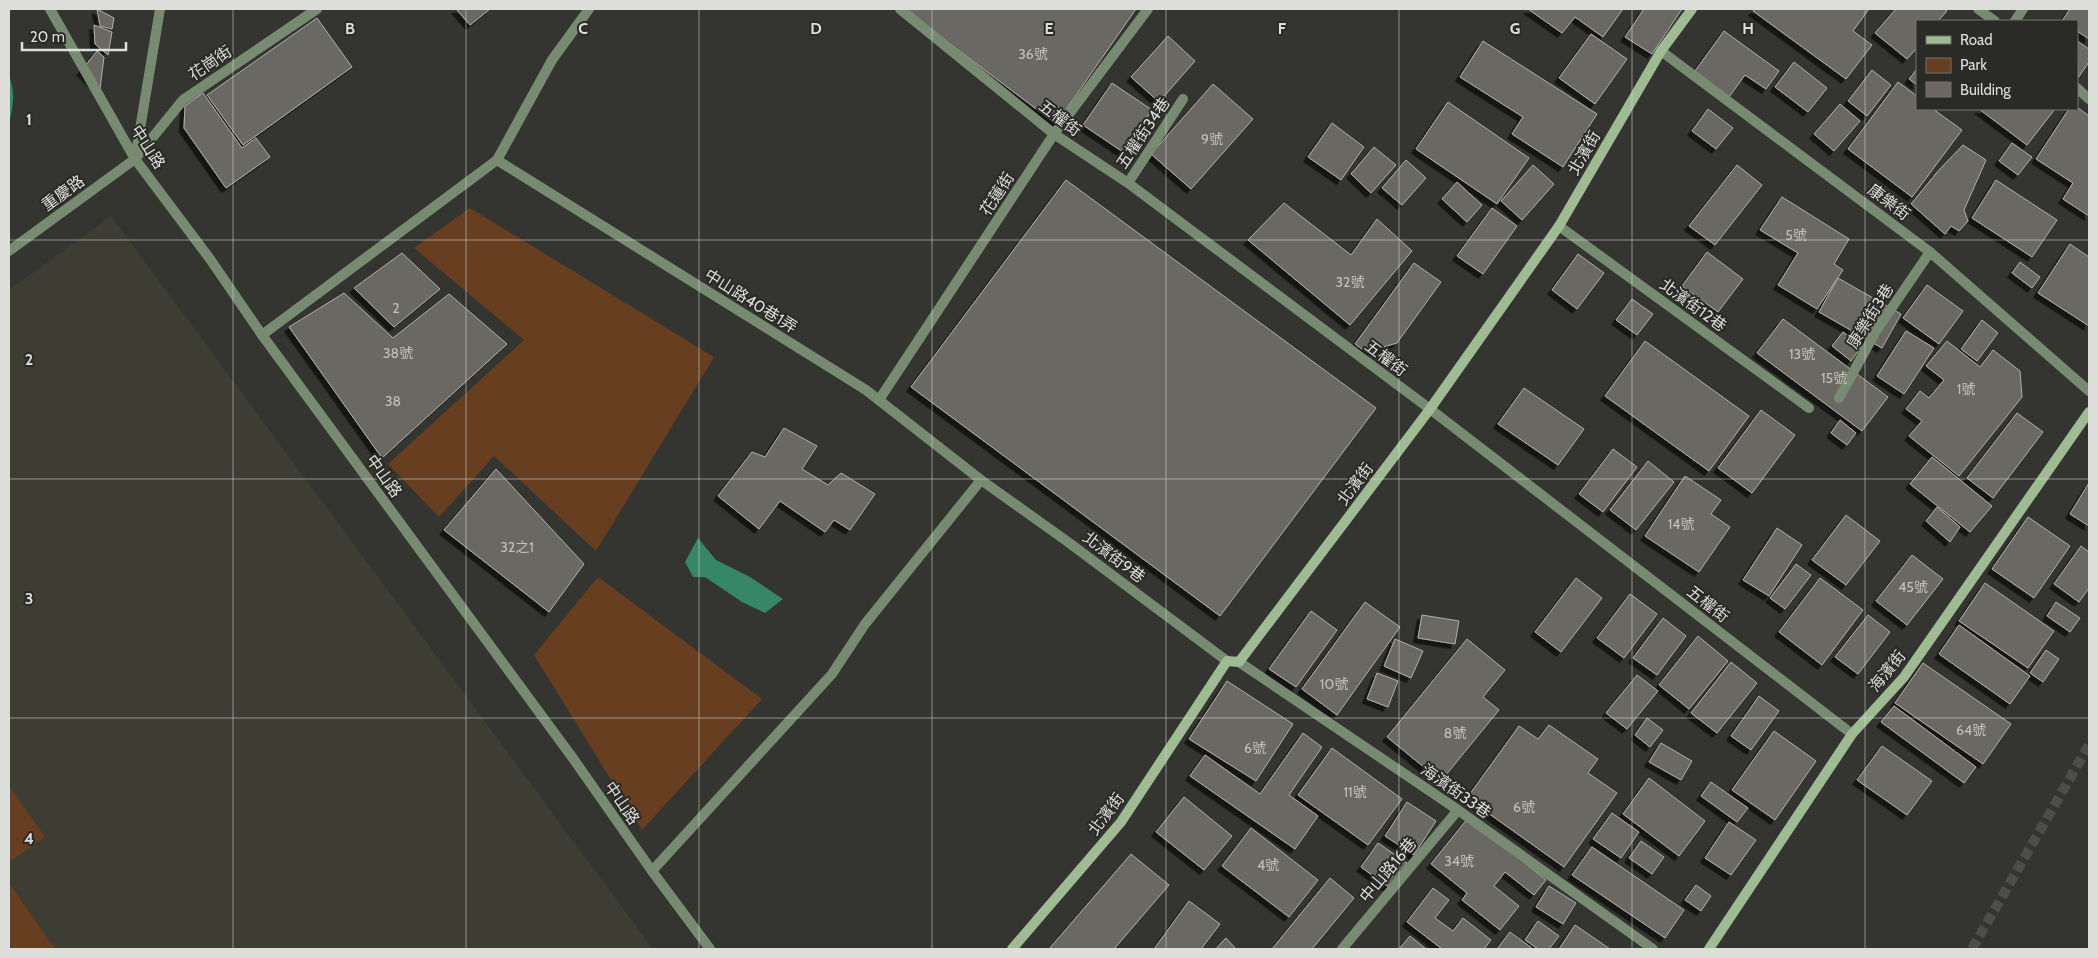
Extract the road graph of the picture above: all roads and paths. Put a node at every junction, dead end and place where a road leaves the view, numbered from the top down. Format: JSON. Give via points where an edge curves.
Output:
{"nodes":[{"id":1,"x":50,"y":9,"type":"edge"},
{"id":2,"x":160,"y":9,"type":"edge"},
{"id":3,"x":316,"y":9,"type":"edge"},
{"id":4,"x":588,"y":9,"type":"edge"},
{"id":5,"x":900,"y":9,"type":"edge"},
{"id":6,"x":1148,"y":9,"type":"edge"},
{"id":7,"x":1692,"y":9,"type":"edge"},
{"id":8,"x":1978,"y":9,"type":"edge"},
{"id":9,"x":2023,"y":9,"type":"edge"},
{"id":10,"x":1994,"y":20,"type":"edge"},
{"id":11,"x":2016,"y":20,"type":"edge"},
{"id":12,"x":1660,"y":51,"type":"junction"},
{"id":13,"x":2078,"y":89,"type":"edge"},
{"id":14,"x":1183,"y":99,"type":"dead end"},
{"id":15,"x":2089,"y":99,"type":"edge"},
{"id":16,"x":1054,"y":134,"type":"junction"},
{"id":17,"x":135,"y":159,"type":"junction"},
{"id":18,"x":497,"y":160,"type":"junction"},
{"id":19,"x":1128,"y":183,"type":"junction"},
{"id":20,"x":1559,"y":226,"type":"junction"},
{"id":21,"x":9,"y":251,"type":"edge"},
{"id":22,"x":1930,"y":252,"type":"junction"},
{"id":23,"x":262,"y":336,"type":"junction"},
{"id":24,"x":2089,"y":391,"type":"edge"},
{"id":25,"x":1839,"y":398,"type":"dead end"},
{"id":26,"x":879,"y":400,"type":"junction"},
{"id":27,"x":1809,"y":408,"type":"dead end"},
{"id":28,"x":1430,"y":409,"type":"junction"},
{"id":29,"x":2089,"y":412,"type":"edge"},
{"id":30,"x":981,"y":480,"type":"junction"},
{"id":31,"x":1227,"y":661,"type":"junction"},
{"id":32,"x":1239,"y":662,"type":"junction"},
{"id":33,"x":1852,"y":734,"type":"junction"},
{"id":34,"x":1458,"y":810,"type":"junction"},
{"id":35,"x":652,"y":871,"type":"junction"},
{"id":36,"x":710,"y":949,"type":"edge"},
{"id":37,"x":1012,"y":949,"type":"edge"},
{"id":38,"x":1342,"y":949,"type":"edge"},
{"id":39,"x":1653,"y":949,"type":"edge"},
{"id":40,"x":1709,"y":949,"type":"edge"}],
"edges":[{"from":1,"to":17,"type":"street","name":"中山路"},
{"from":2,"to":17,"type":"street"},
{"from":3,"to":17,"type":"street","name":"花崗街","via":[[182,100]]},
{"from":4,"to":18,"type":"street","via":[[552,60]]},
{"from":5,"to":16,"type":"street","name":"五權街"},
{"from":6,"to":16,"type":"street","name":"花蓮街"},
{"from":7,"to":12,"type":"main road","name":"北濱街"},
{"from":8,"to":10,"type":"street"},
{"from":9,"to":11,"type":"street"},
{"from":12,"to":20,"type":"main road","name":"北濱街"},
{"from":12,"to":22,"type":"street","name":"康樂街"},
{"from":13,"to":15,"type":"street"},
{"from":14,"to":19,"type":"street","name":"五權街34巷"},
{"from":16,"to":19,"type":"street","name":"五權街"},
{"from":16,"to":26,"type":"street","name":"花蓮街"},
{"from":17,"to":21,"type":"street","name":"重慶路"},
{"from":17,"to":23,"type":"street","name":"中山路","via":[[210,259]]},
{"from":18,"to":23,"type":"street"},
{"from":18,"to":26,"type":"street","name":"中山路40巷1弄"},
{"from":19,"to":28,"type":"street","name":"五權街"},
{"from":20,"to":27,"type":"street","name":"北濱街12巷"},
{"from":20,"to":28,"type":"main road","name":"北濱街"},
{"from":22,"to":24,"type":"street","name":"康樂街"},
{"from":22,"to":25,"type":"street","name":"康樂街3巷","via":[[1876,331]]},
{"from":23,"to":35,"type":"street","name":"中山路"},
{"from":26,"to":30,"type":"street","name":"中山路40巷1弄"},
{"from":28,"to":32,"type":"main road","name":"北濱街"},
{"from":28,"to":33,"type":"street","name":"五權街"},
{"from":29,"to":33,"type":"main road","name":"海濱街","via":[[1904,677]]},
{"from":30,"to":31,"type":"street","name":"北濱街9巷"},
{"from":30,"to":35,"type":"street","via":[[865,624],[832,674]]},
{"from":31,"to":32,"type":"main road"},
{"from":31,"to":37,"type":"main road","name":"北濱街","via":[[1121,822]]},
{"from":32,"to":34,"type":"street","name":"海濱街33巷"},
{"from":33,"to":40,"type":"main road","name":"海濱街"},
{"from":34,"to":38,"type":"street","name":"中山路16巷"},
{"from":34,"to":39,"type":"street","name":"海濱街33巷"},
{"from":35,"to":36,"type":"street","name":"中山路"}]}
